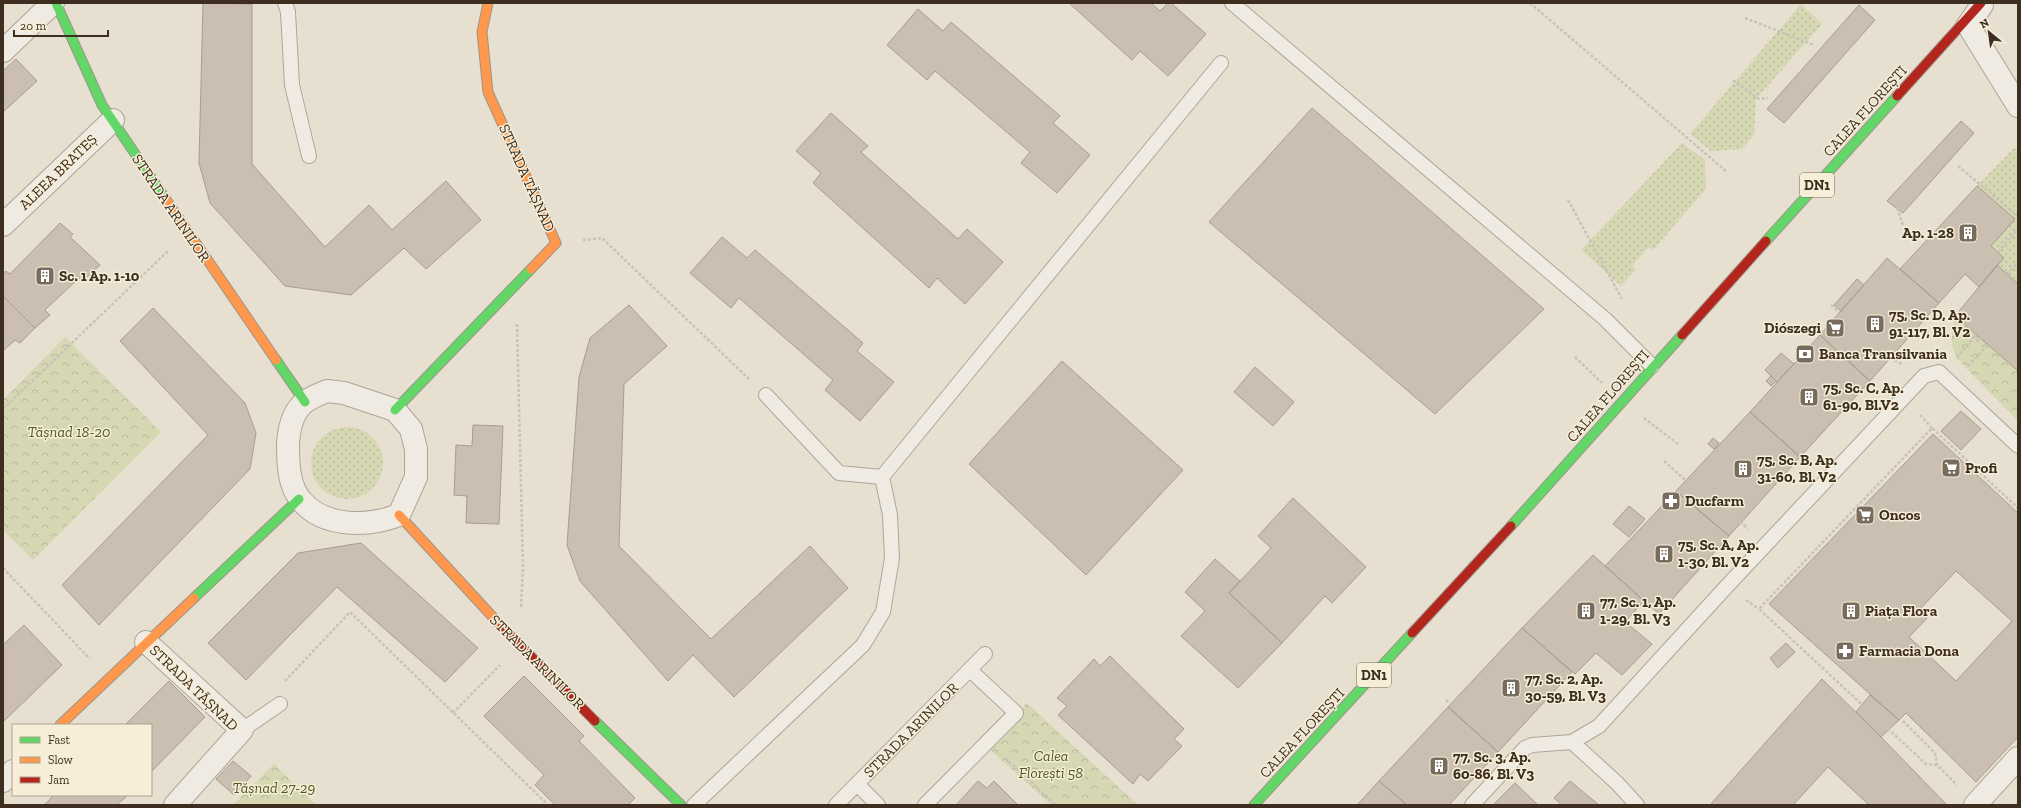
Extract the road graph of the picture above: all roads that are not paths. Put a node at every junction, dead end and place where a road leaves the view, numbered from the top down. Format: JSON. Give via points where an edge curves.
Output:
{"nodes":[{"id":1,"x":53,"y":3,"type":"edge"},
{"id":2,"x":56,"y":3,"type":"edge"},
{"id":3,"x":284,"y":3,"type":"edge"},
{"id":4,"x":488,"y":3,"type":"edge"},
{"id":5,"x":1232,"y":3,"type":"edge"},
{"id":6,"x":1982,"y":3,"type":"edge"},
{"id":7,"x":3,"y":51,"type":"edge"},
{"id":8,"x":1221,"y":63,"type":"dead end"},
{"id":9,"x":2018,"y":106,"type":"edge"},
{"id":10,"x":113,"y":120,"type":"junction"},
{"id":11,"x":309,"y":156,"type":"dead end"},
{"id":12,"x":3,"y":225,"type":"edge"},
{"id":13,"x":1652,"y":366,"type":"junction"},
{"id":14,"x":766,"y":394,"type":"road end"},
{"id":15,"x":305,"y":402,"type":"junction"},
{"id":16,"x":395,"y":410,"type":"junction"},
{"id":17,"x":2018,"y":446,"type":"edge"},
{"id":18,"x":882,"y":477,"type":"junction"},
{"id":19,"x":299,"y":499,"type":"junction"},
{"id":20,"x":399,"y":515,"type":"junction"},
{"id":21,"x":146,"y":642,"type":"junction"},
{"id":22,"x":985,"y":654,"type":"dead end"},
{"id":23,"x":970,"y":670,"type":"junction"},
{"id":24,"x":280,"y":704,"type":"dead end"},
{"id":25,"x":61,"y":724,"type":"edge"},
{"id":26,"x":242,"y":730,"type":"junction"},
{"id":27,"x":1572,"y":742,"type":"junction"},
{"id":28,"x":2018,"y":758,"type":"edge"},
{"id":29,"x":12,"y":772,"type":"edge"},
{"id":30,"x":3,"y":781,"type":"edge"},
{"id":31,"x":857,"y":784,"type":"junction"},
{"id":32,"x":175,"y":805,"type":"edge"},
{"id":33,"x":681,"y":805,"type":"edge"},
{"id":34,"x":694,"y":805,"type":"edge"},
{"id":35,"x":836,"y":805,"type":"edge"},
{"id":36,"x":878,"y":805,"type":"edge"},
{"id":37,"x":925,"y":805,"type":"edge"},
{"id":38,"x":1254,"y":805,"type":"edge"},
{"id":39,"x":1472,"y":805,"type":"edge"},
{"id":40,"x":1637,"y":805,"type":"edge"},
{"id":41,"x":1975,"y":805,"type":"edge"}],
"edges":[{"from":1,"to":7,"type":"street"},
{"from":2,"to":10,"type":"street","name":"STRADA ARINILOR","via":[[102,105]]},
{"from":3,"to":11,"type":"lane","via":[[288,12],[292,85]]},
{"from":4,"to":16,"type":"street","name":"STRADA TĂȘNAD","via":[[482,32],[488,92],[556,243]]},
{"from":5,"to":13,"type":"lane","via":[[1605,319]]},
{"from":6,"to":9,"type":"street","via":[[1968,25]]},
{"from":6,"to":13,"type":"street","name":"CALEA FLOREȘTI","number":"DN1"},
{"from":8,"to":18,"type":"lane"},
{"from":10,"to":12,"type":"street","name":"ALEEA BRATEȘ"},
{"from":10,"to":15,"type":"street","name":"STRADA ARINILOR"},
{"from":13,"to":38,"type":"street","name":"CALEA FLOREȘTI","number":"DN1","via":[[1494,545]]},
{"from":14,"to":18,"type":"lane","via":[[839,473]]},
{"from":15,"to":16,"type":"street","via":[[327,391],[344,393]]},
{"from":15,"to":19,"type":"street","via":[[294,416],[289,433],[288,461]]},
{"from":16,"to":20,"type":"street","via":[[411,429],[416,449],[416,478]]},
{"from":17,"to":27,"type":"lane","via":[[1939,372],[1924,376],[1599,726]]},
{"from":18,"to":34,"type":"lane","via":[[890,515],[892,558],[883,612],[863,645]]},
{"from":19,"to":20,"type":"street","via":[[316,513],[339,522],[385,521]]},
{"from":19,"to":21,"type":"street","name":"STRADA TĂȘNAD"},
{"from":20,"to":33,"type":"street","name":"STRADA ARINILOR","via":[[518,645]]},
{"from":21,"to":25,"type":"street","name":"STRADA TĂȘNAD"},
{"from":21,"to":26,"type":"street","name":"STRADA TĂȘNAD"},
{"from":22,"to":23,"type":"lane","name":"STRADA ARINILOR"},
{"from":23,"to":31,"type":"lane","name":"STRADA ARINILOR"},
{"from":23,"to":37,"type":"lane","via":[[1016,713]]},
{"from":24,"to":26,"type":"lane"},
{"from":26,"to":32,"type":"street","name":"STRADA TĂȘNAD"},
{"from":27,"to":39,"type":"lane","via":[[1532,745],[1525,748]]},
{"from":27,"to":40,"type":"lane"},
{"from":28,"to":41,"type":"street"},
{"from":29,"to":30,"type":"street"},
{"from":31,"to":35,"type":"lane","name":"STRADA ARINILOR"},
{"from":31,"to":36,"type":"lane"}]}
